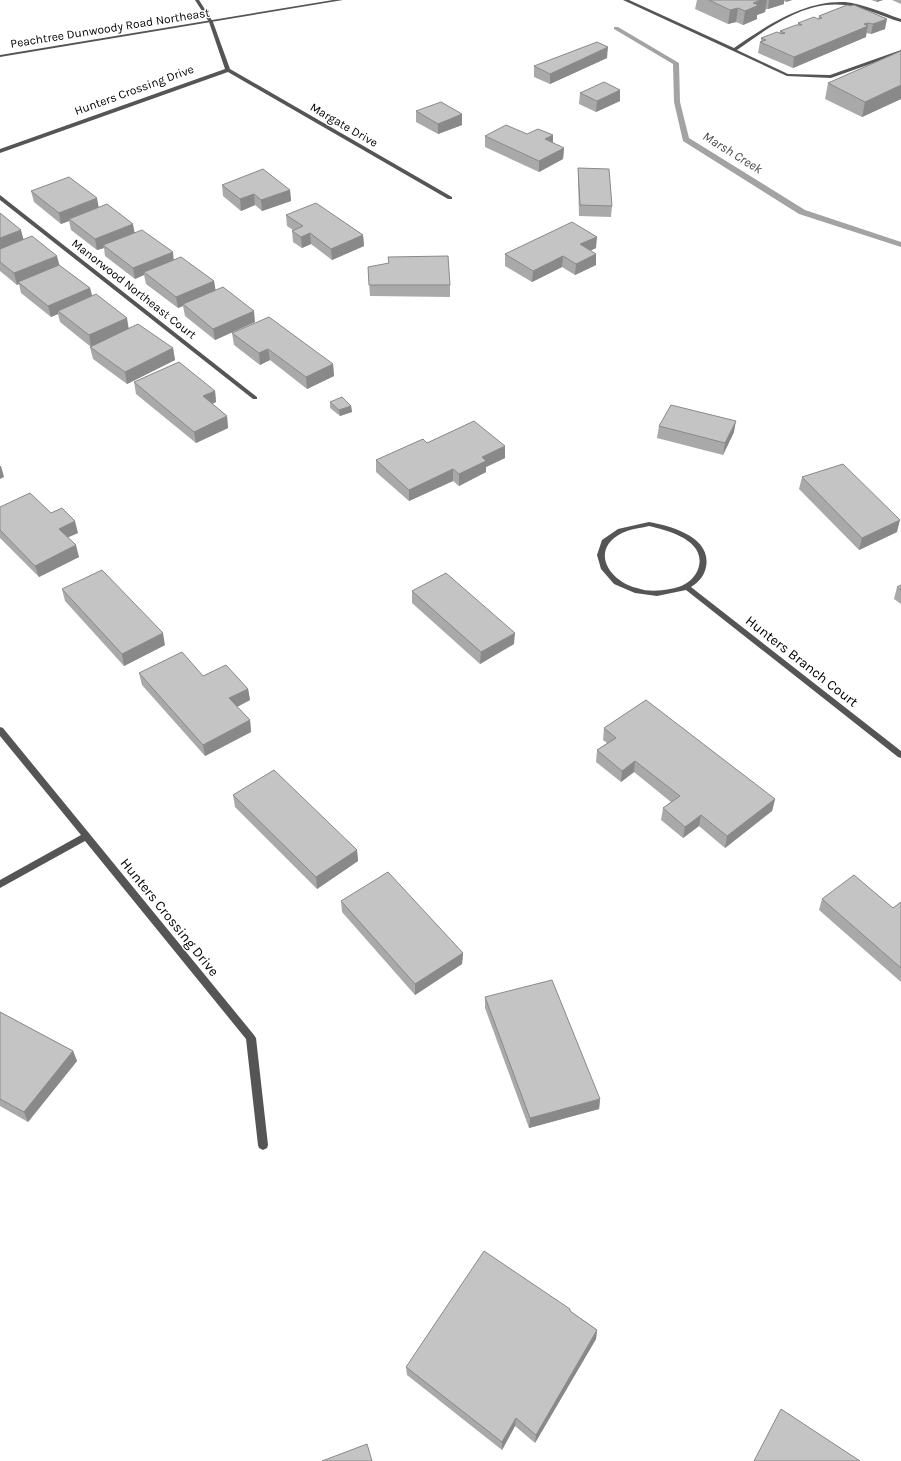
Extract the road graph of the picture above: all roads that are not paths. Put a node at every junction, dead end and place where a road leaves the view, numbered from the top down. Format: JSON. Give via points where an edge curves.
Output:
{"nodes":[{"id":1,"x":197,"y":0,"type":"edge"},
{"id":2,"x":341,"y":0,"type":"edge"},
{"id":3,"x":625,"y":0,"type":"edge"},
{"id":4,"x":901,"y":21,"type":"edge"},
{"id":5,"x":211,"y":22,"type":"junction"},
{"id":6,"x":734,"y":50,"type":"junction"},
{"id":7,"x":901,"y":51,"type":"edge"},
{"id":8,"x":0,"y":56,"type":"edge"},
{"id":9,"x":228,"y":70,"type":"junction"},
{"id":10,"x":0,"y":151,"type":"edge"},
{"id":11,"x":0,"y":197,"type":"edge"},
{"id":12,"x":450,"y":198,"type":"dead end"},
{"id":13,"x":255,"y":398,"type":"dead end"},
{"id":14,"x":687,"y":587,"type":"junction"},
{"id":15,"x":0,"y":730,"type":"edge"},
{"id":16,"x":901,"y":755,"type":"edge"},
{"id":17,"x":87,"y":836,"type":"junction"},
{"id":18,"x":0,"y":884,"type":"edge"},
{"id":19,"x":263,"y":1145,"type":"dead end"}],
"edges":[{"from":1,"to":5,"type":"street"},
{"from":2,"to":5,"type":"street","name":"Peachtree Dunwoody Road Northeast"},
{"from":3,"to":6,"type":"street"},
{"from":4,"to":6,"type":"street","via":[[839,3],[808,7],[768,26]]},
{"from":5,"to":8,"type":"street","name":"Peachtree Dunwoody Road Northeast"},
{"from":5,"to":9,"type":"street"},
{"from":6,"to":7,"type":"street","via":[[787,75],[831,77]]},
{"from":9,"to":10,"type":"street","name":"Hunters Crossing Drive"},
{"from":9,"to":12,"type":"street","name":"Margate Drive"},
{"from":11,"to":13,"type":"street","name":"Manorwood Northeast Court"},
{"from":14,"to":14,"type":"street","via":[[698,577],[703,566],[702,554],[695,542],[682,533],[649,524],[633,526],[619,530],[601,547],[601,566],[611,579],[624,587],[656,594]]},
{"from":14,"to":16,"type":"street","name":"Hunters Branch Court"},
{"from":15,"to":17,"type":"street","name":"Hunters Crossing Drive"},
{"from":17,"to":18,"type":"street"},
{"from":17,"to":19,"type":"street","name":"Hunters Crossing Drive","via":[[251,1038]]}]}
